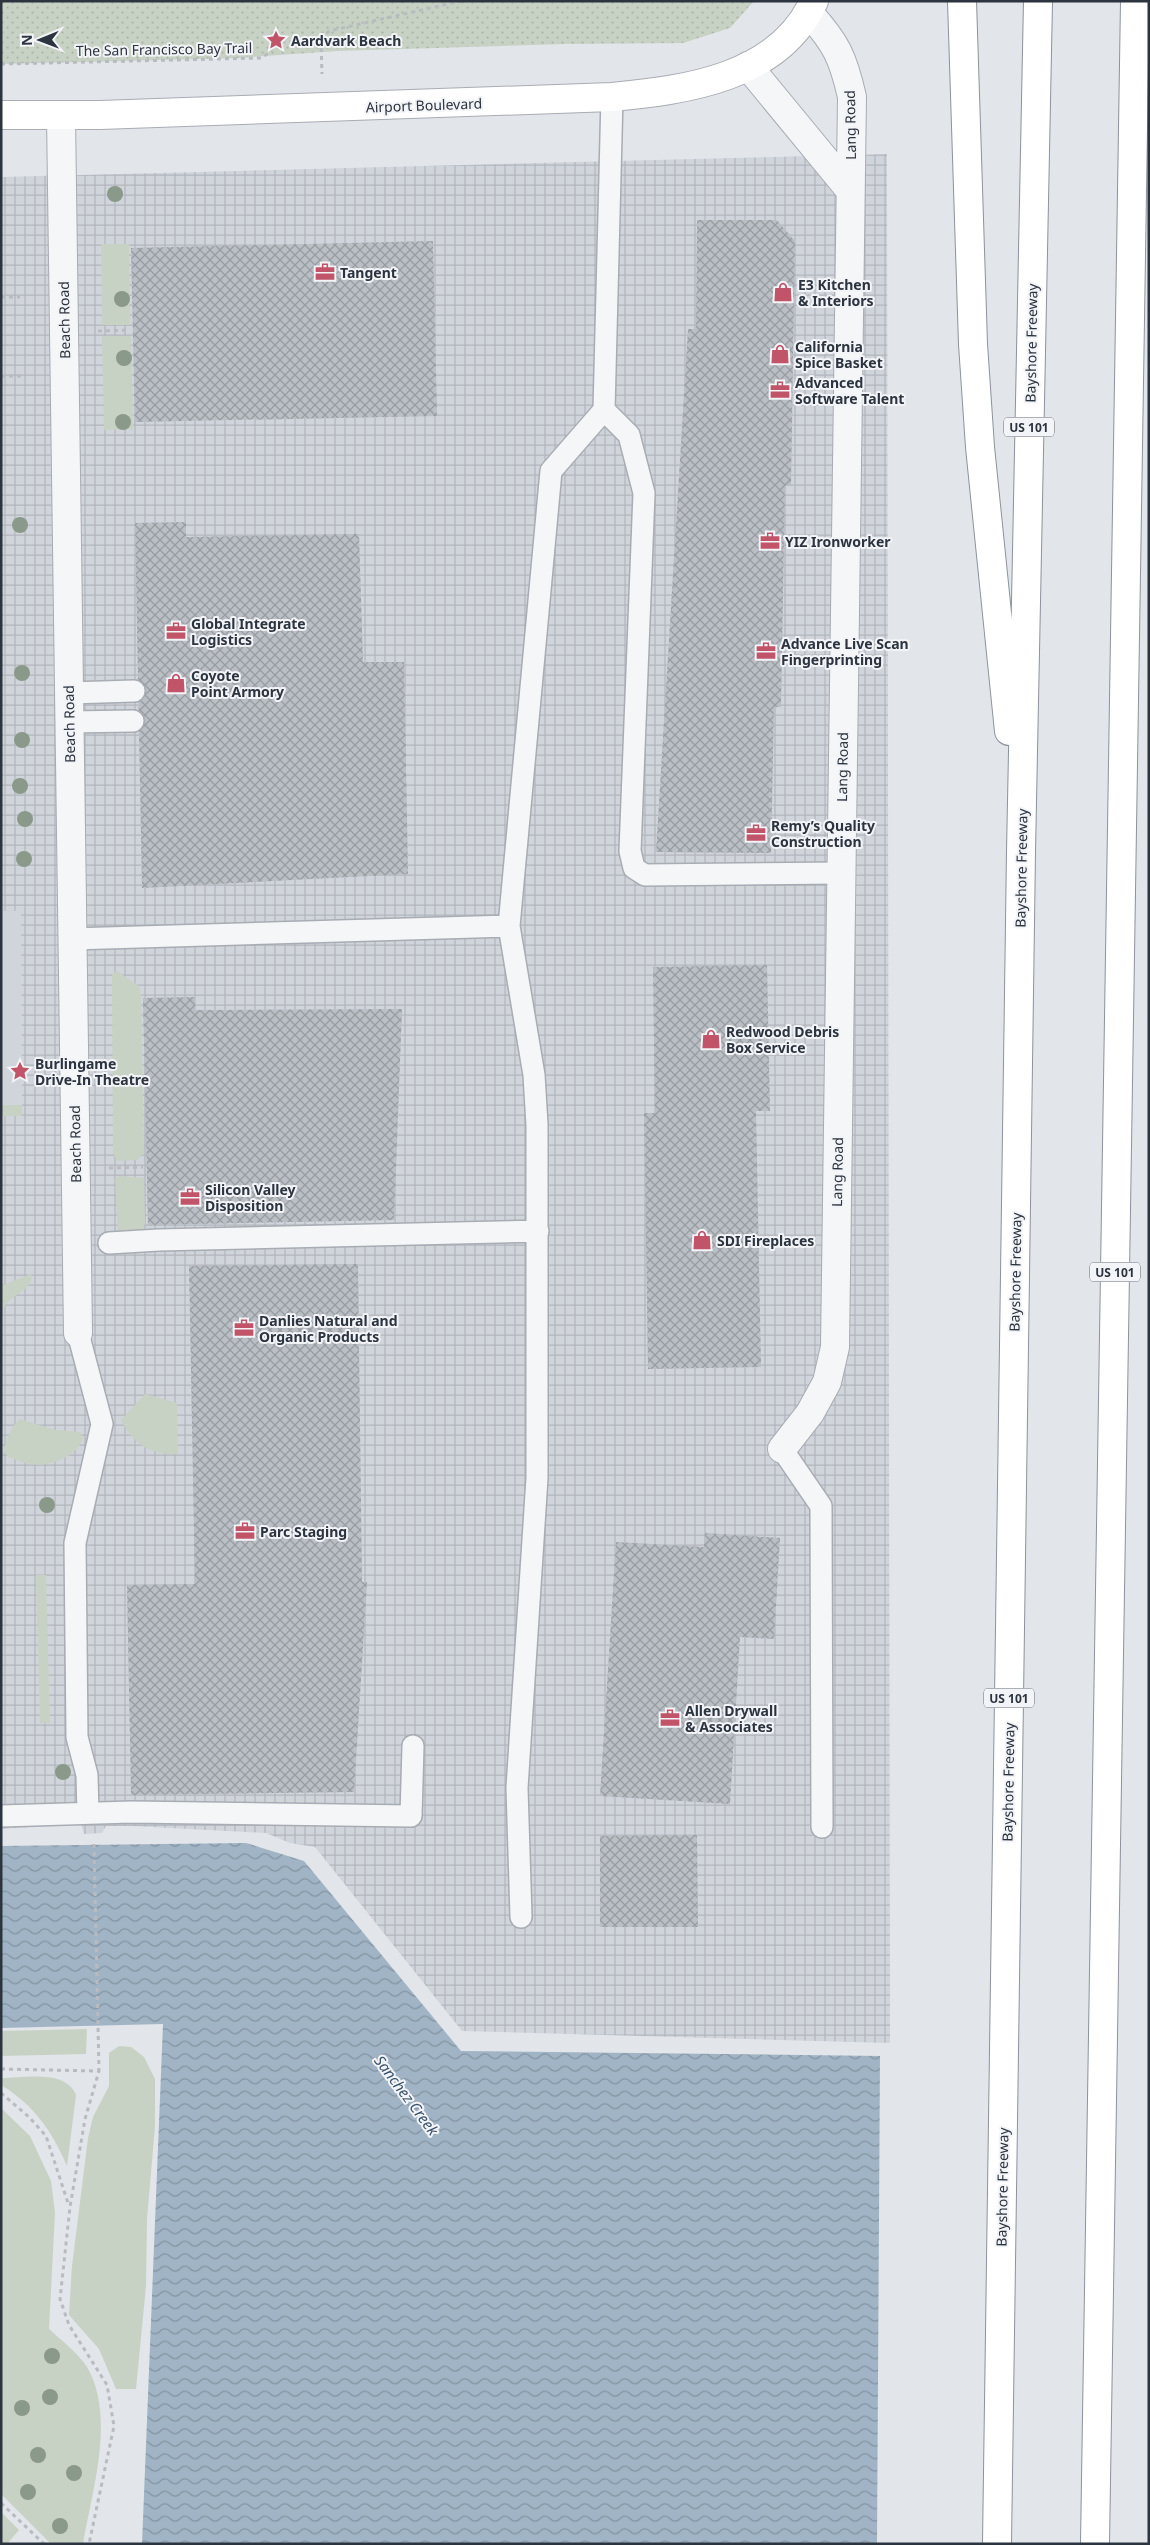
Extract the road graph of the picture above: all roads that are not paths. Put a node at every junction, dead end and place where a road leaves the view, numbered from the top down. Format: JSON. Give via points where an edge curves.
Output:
{"nodes":[{"id":1,"x":962,"y":1,"type":"edge"},
{"id":2,"x":1038,"y":1,"type":"edge"},
{"id":3,"x":1135,"y":1,"type":"edge"},
{"id":4,"x":811,"y":7,"type":"edge"},
{"id":5,"x":748,"y":66,"type":"junction"},
{"id":6,"x":612,"y":97,"type":"junction"},
{"id":7,"x":1,"y":114,"type":"edge"},
{"id":8,"x":61,"y":116,"type":"junction"},
{"id":9,"x":850,"y":190,"type":"junction"},
{"id":10,"x":604,"y":410,"type":"junction"},
{"id":11,"x":134,"y":691,"type":"dead end"},
{"id":12,"x":69,"y":693,"type":"junction"},
{"id":13,"x":133,"y":720,"type":"dead end"},
{"id":14,"x":69,"y":722,"type":"junction"},
{"id":15,"x":1022,"y":852,"type":"junction"},
{"id":16,"x":841,"y":873,"type":"junction"},
{"id":17,"x":509,"y":926,"type":"junction"},
{"id":18,"x":72,"y":939,"type":"junction"},
{"id":19,"x":538,"y":1231,"type":"junction"},
{"id":20,"x":109,"y":1243,"type":"dead end"},
{"id":21,"x":78,"y":1333,"type":"joint"},
{"id":22,"x":782,"y":1449,"type":"joint"},
{"id":23,"x":413,"y":1746,"type":"dead end"},
{"id":24,"x":88,"y":1813,"type":"junction"},
{"id":25,"x":1,"y":1816,"type":"edge"},
{"id":26,"x":822,"y":1827,"type":"dead end"},
{"id":27,"x":522,"y":1917,"type":"dead end"},
{"id":28,"x":997,"y":2544,"type":"edge"},
{"id":29,"x":1095,"y":2544,"type":"edge"}],
"edges":[{"from":1,"to":15,"type":"main road","via":[[980,447]]},
{"from":2,"to":15,"type":"main road","name":"Bayshore Freeway","number":"US 101"},
{"from":3,"to":29,"type":"main road","number":"US 101"},
{"from":4,"to":5,"type":"main road","name":"Airport Boulevard","via":[[792,34]]},
{"from":4,"to":9,"type":"street","name":"Lang Road","via":[[845,66],[852,97]]},
{"from":5,"to":6,"type":"main road","name":"Airport Boulevard","via":[[701,84],[658,93]]},
{"from":5,"to":9,"type":"street","name":"Lang Road"},
{"from":6,"to":8,"type":"main road","name":"Airport Boulevard"},
{"from":6,"to":10,"type":"lane"},
{"from":7,"to":8,"type":"main road","name":"Airport Boulevard"},
{"from":8,"to":12,"type":"street","name":"Beach Road"},
{"from":9,"to":16,"type":"street","name":"Lang Road"},
{"from":10,"to":16,"type":"lane","via":[[629,434],[644,493],[630,851],[634,868],[645,874]]},
{"from":10,"to":17,"type":"lane","via":[[552,471]]},
{"from":11,"to":12,"type":"lane"},
{"from":12,"to":14,"type":"street","name":"Beach Road"},
{"from":13,"to":14,"type":"lane"},
{"from":14,"to":18,"type":"street","name":"Beach Road"},
{"from":15,"to":28,"type":"main road","name":"Bayshore Freeway","number":"US 101"},
{"from":16,"to":22,"type":"street","name":"Lang Road","via":[[835,1347],[827,1382],[810,1413]]},
{"from":17,"to":18,"type":"lane"},
{"from":17,"to":19,"type":"lane","via":[[534,1075]]},
{"from":18,"to":21,"type":"street","name":"Beach Road"},
{"from":19,"to":20,"type":"lane"},
{"from":19,"to":27,"type":"lane","via":[[537,1478],[517,1788]]},
{"from":21,"to":24,"type":"lane","via":[[102,1430],[75,1543],[77,1737],[87,1774]]},
{"from":22,"to":26,"type":"lane","via":[[821,1506]]},
{"from":23,"to":24,"type":"lane","via":[[411,1816]]},
{"from":24,"to":25,"type":"lane"}]}
